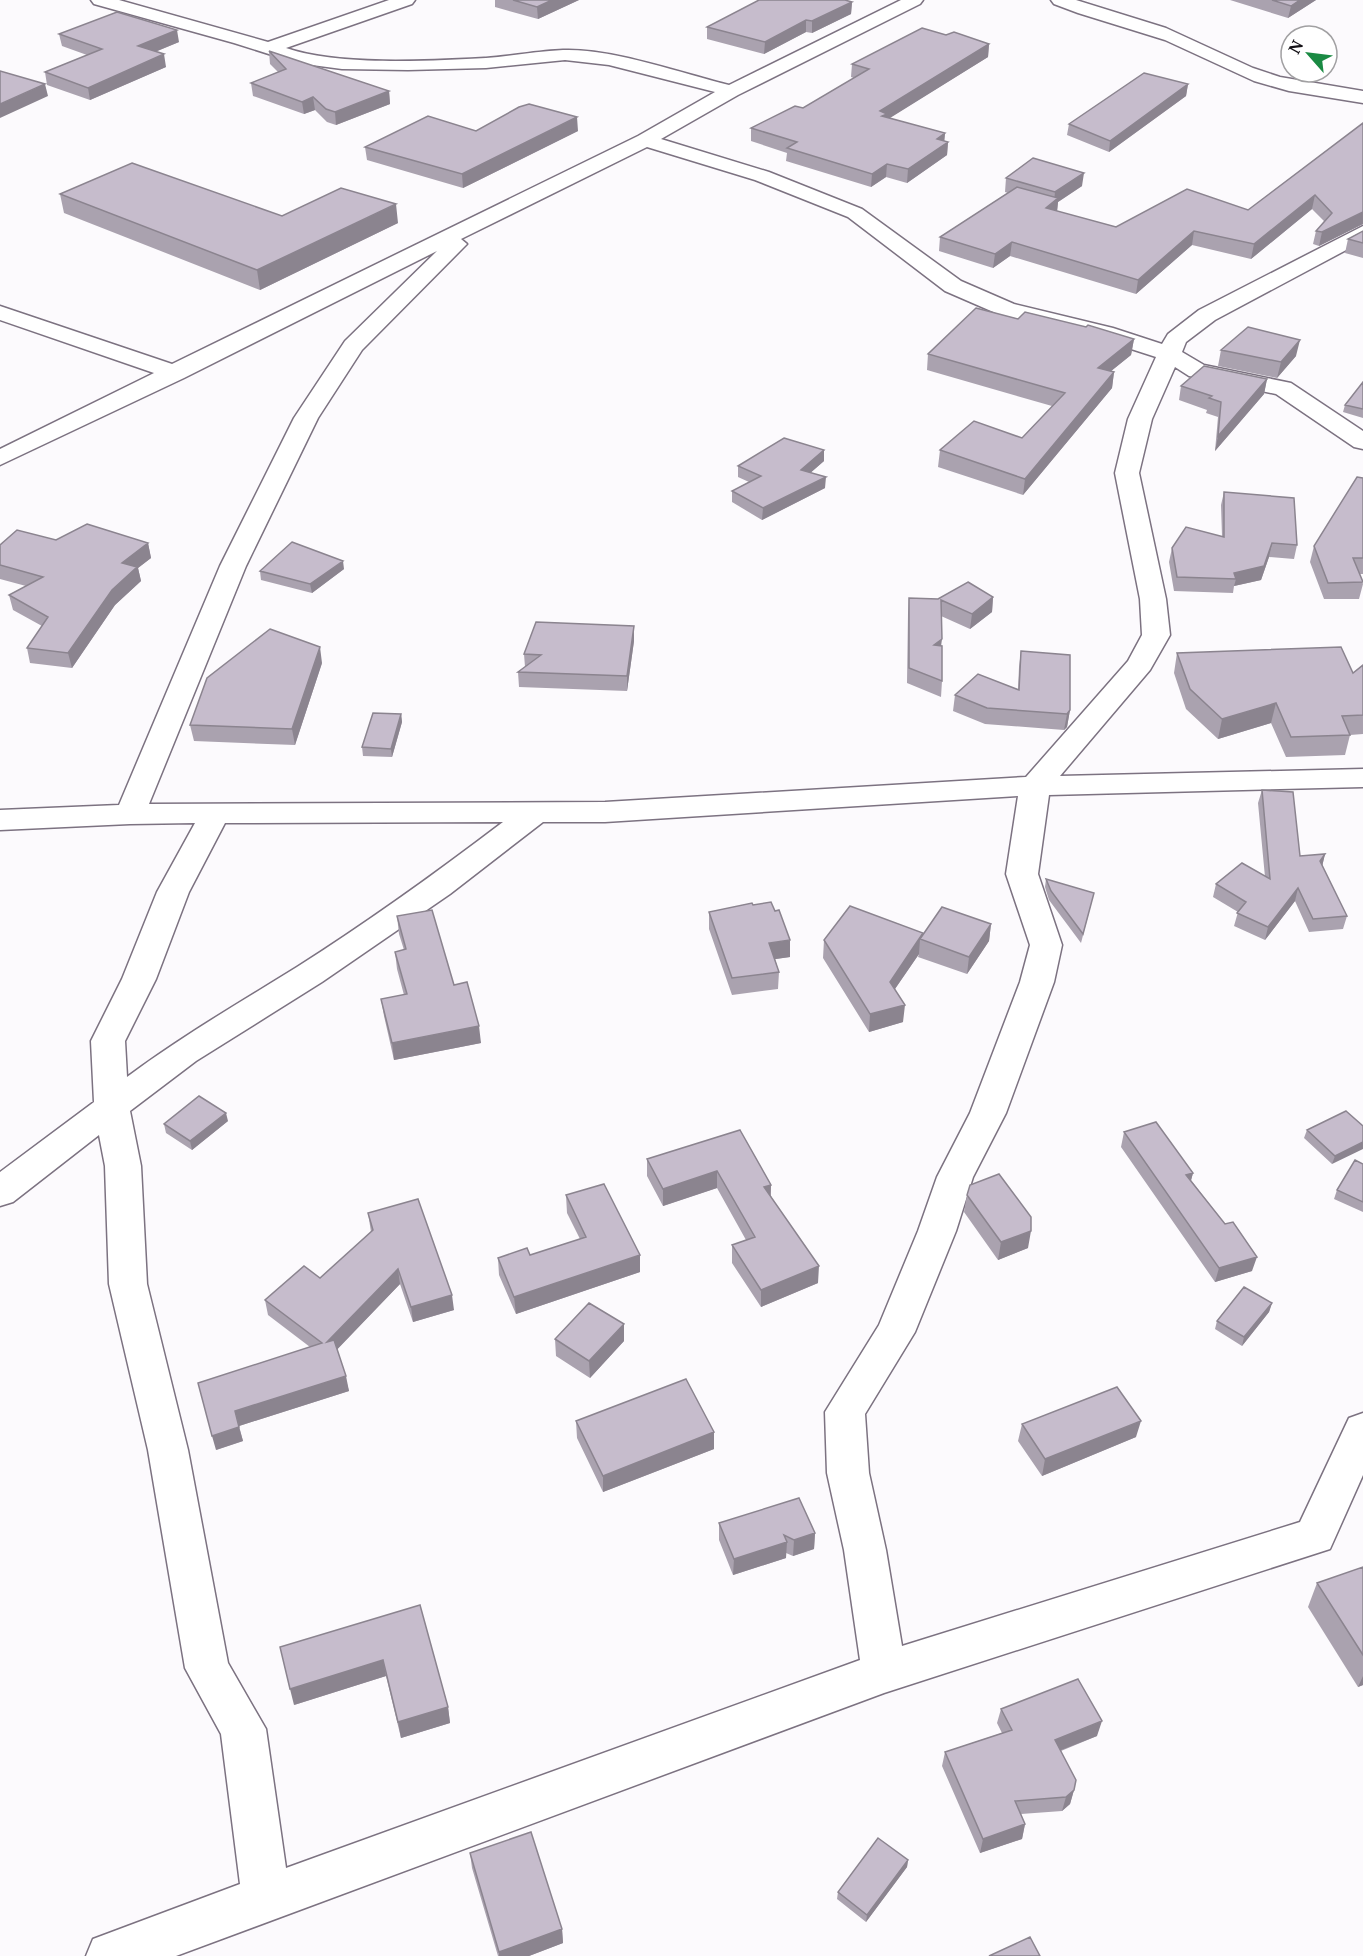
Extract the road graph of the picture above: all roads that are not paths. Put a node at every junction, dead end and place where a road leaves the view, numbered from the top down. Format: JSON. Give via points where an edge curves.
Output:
{"nodes":[{"id":1,"x":100,"y":0,"type":"edge"},
{"id":2,"x":406,"y":0,"type":"edge"},
{"id":3,"x":914,"y":0,"type":"edge"},
{"id":4,"x":1060,"y":0,"type":"edge"},
{"id":5,"x":269,"y":48,"type":"junction"},
{"id":6,"x":731,"y":91,"type":"junction"},
{"id":7,"x":1363,"y":97,"type":"edge"},
{"id":8,"x":645,"y":140,"type":"junction"},
{"id":9,"x":479,"y":222,"type":"junction"},
{"id":10,"x":1363,"y":232,"type":"edge"},
{"id":11,"x":0,"y":314,"type":"edge"},
{"id":12,"x":1170,"y":354,"type":"junction"},
{"id":13,"x":176,"y":372,"type":"junction"},
{"id":14,"x":1363,"y":442,"type":"edge"},
{"id":15,"x":0,"y":458,"type":"edge"},
{"id":16,"x":1363,"y":778,"type":"edge"},
{"id":17,"x":1035,"y":786,"type":"junction"},
{"id":18,"x":536,"y":812,"type":"junction"},
{"id":19,"x":130,"y":814,"type":"junction"},
{"id":20,"x":214,"y":814,"type":"junction"},
{"id":21,"x":0,"y":820,"type":"edge"},
{"id":22,"x":112,"y":1107,"type":"junction"},
{"id":23,"x":0,"y":1192,"type":"edge"},
{"id":24,"x":1363,"y":1430,"type":"edge"},
{"id":25,"x":884,"y":1672,"type":"junction"},
{"id":26,"x":266,"y":1897,"type":"junction"},
{"id":27,"x":110,"y":1956,"type":"edge"}],
"edges":[{"from":1,"to":5,"type":"street"},
{"from":2,"to":5,"type":"street"},
{"from":3,"to":6,"type":"street"},
{"from":4,"to":7,"type":"street","via":[[1161,32],[1248,72]]},
{"from":5,"to":6,"type":"street","via":[[297,58],[342,64],[486,63],[565,55],[609,60]]},
{"from":6,"to":8,"type":"street"},
{"from":8,"to":9,"type":"street"},
{"from":8,"to":12,"type":"street","via":[[762,176],[855,213],[953,286],[1006,309],[1105,333]]},
{"from":9,"to":13,"type":"street"},
{"from":9,"to":19,"type":"street","via":[[353,346],[306,418],[233,566]]},
{"from":10,"to":12,"type":"street","via":[[1207,315],[1176,339]]},
{"from":11,"to":13,"type":"street"},
{"from":12,"to":14,"type":"street","via":[[1197,371],[1283,388]]},
{"from":12,"to":17,"type":"street","via":[[1140,419],[1127,474],[1153,599],[1156,635],[1140,664]]},
{"from":13,"to":15,"type":"street"},
{"from":16,"to":17,"type":"street"},
{"from":17,"to":18,"type":"street","via":[[605,812]]},
{"from":17,"to":25,"type":"street","via":[[1022,874],[1046,945],[1037,982],[988,1113],[955,1177],[896,1332],[845,1412],[848,1473],[865,1550]]},
{"from":18,"to":20,"type":"street"},
{"from":18,"to":22,"type":"street","via":[[439,887],[184,1052]]},
{"from":19,"to":20,"type":"street"},
{"from":19,"to":21,"type":"street"},
{"from":20,"to":22,"type":"street","via":[[173,892],[139,979],[108,1041]]},
{"from":22,"to":23,"type":"street"},
{"from":22,"to":26,"type":"street","via":[[123,1166],[128,1284],[168,1450],[207,1668],[243,1729]]},
{"from":24,"to":25,"type":"street","via":[[1315,1536]]},
{"from":25,"to":26,"type":"street"},
{"from":26,"to":27,"type":"street"}]}
